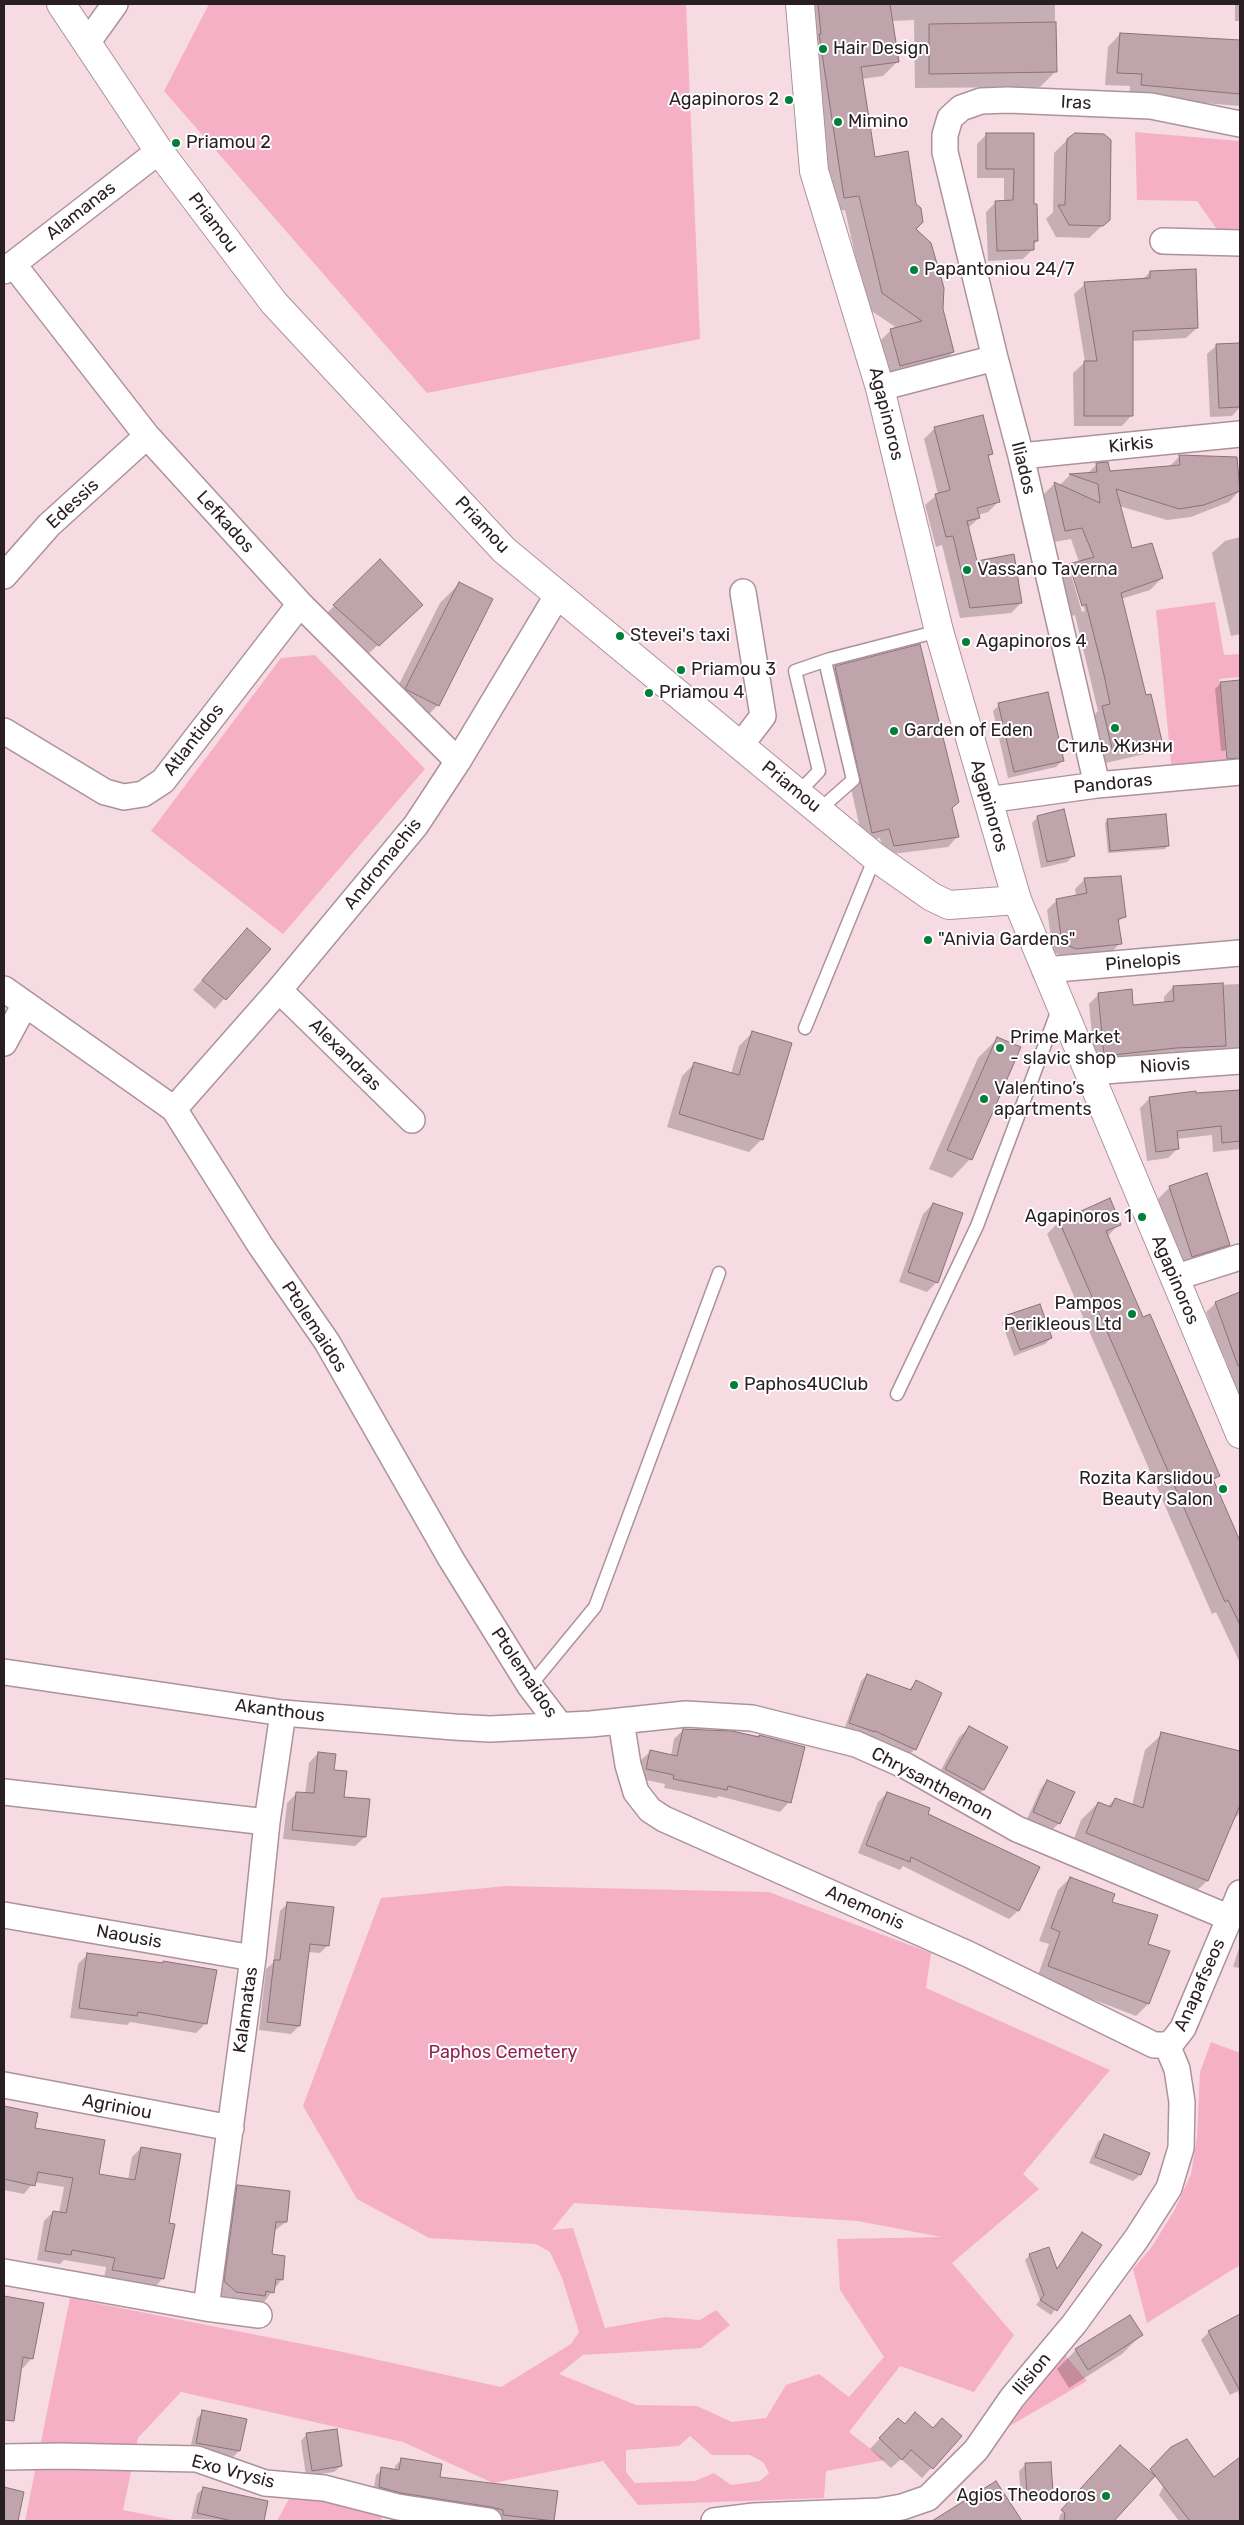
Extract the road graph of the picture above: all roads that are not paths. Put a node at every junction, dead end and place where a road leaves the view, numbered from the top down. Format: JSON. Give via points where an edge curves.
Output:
{"nodes":[{"id":1,"x":61,"y":4,"type":"edge"},
{"id":2,"x":115,"y":4,"type":"edge"},
{"id":3,"x":800,"y":4,"type":"edge"},
{"id":4,"x":87,"y":43,"type":"junction"},
{"id":5,"x":1240,"y":124,"type":"edge"},
{"id":6,"x":159,"y":151,"type":"junction"},
{"id":7,"x":946,"y":152,"type":"joint"},
{"id":8,"x":1163,"y":241,"type":"dead end"},
{"id":9,"x":1240,"y":242,"type":"edge"},
{"id":10,"x":8,"y":268,"type":"edge"},
{"id":11,"x":995,"y":358,"type":"junction"},
{"id":12,"x":880,"y":388,"type":"junction"},
{"id":13,"x":1240,"y":434,"type":"edge"},
{"id":14,"x":147,"y":436,"type":"junction"},
{"id":15,"x":1021,"y":456,"type":"junction"},
{"id":16,"x":4,"y":576,"type":"edge"},
{"id":17,"x":743,"y":592,"type":"dead end"},
{"id":18,"x":557,"y":596,"type":"junction"},
{"id":19,"x":300,"y":604,"type":"junction"},
{"id":20,"x":939,"y":631,"type":"junction"},
{"id":21,"x":825,"y":661,"type":"junction"},
{"id":22,"x":4,"y":731,"type":"edge"},
{"id":23,"x":740,"y":746,"type":"junction"},
{"id":24,"x":458,"y":761,"type":"junction"},
{"id":25,"x":1240,"y":772,"type":"edge"},
{"id":26,"x":1096,"y":785,"type":"junction"},
{"id":27,"x":798,"y":793,"type":"junction"},
{"id":28,"x":987,"y":800,"type":"junction"},
{"id":29,"x":819,"y":810,"type":"junction"},
{"id":30,"x":875,"y":857,"type":"junction"},
{"id":31,"x":1017,"y":900,"type":"junction"},
{"id":32,"x":1240,"y":953,"type":"edge"},
{"id":33,"x":1045,"y":970,"type":"junction"},
{"id":34,"x":4,"y":989,"type":"edge"},
{"id":35,"x":279,"y":990,"type":"junction"},
{"id":36,"x":25,"y":1004,"type":"junction"},
{"id":37,"x":1060,"y":1004,"type":"junction"},
{"id":38,"x":804,"y":1028,"type":"dead end"},
{"id":39,"x":4,"y":1043,"type":"edge"},
{"id":40,"x":1240,"y":1061,"type":"edge"},
{"id":41,"x":1090,"y":1072,"type":"junction"},
{"id":42,"x":174,"y":1109,"type":"junction"},
{"id":43,"x":412,"y":1120,"type":"dead end"},
{"id":44,"x":1240,"y":1257,"type":"edge"},
{"id":45,"x":719,"y":1272,"type":"dead end"},
{"id":46,"x":1174,"y":1278,"type":"junction"},
{"id":47,"x":897,"y":1394,"type":"dead end"},
{"id":48,"x":1240,"y":1434,"type":"edge"},
{"id":49,"x":4,"y":1672,"type":"edge"},
{"id":50,"x":530,"y":1686,"type":"junction"},
{"id":51,"x":283,"y":1713,"type":"junction"},
{"id":52,"x":621,"y":1721,"type":"junction"},
{"id":53,"x":559,"y":1724,"type":"junction"},
{"id":54,"x":4,"y":1792,"type":"edge"},
{"id":55,"x":267,"y":1822,"type":"junction"},
{"id":56,"x":1240,"y":1893,"type":"edge"},
{"id":57,"x":4,"y":1914,"type":"edge"},
{"id":58,"x":1230,"y":1918,"type":"junction"},
{"id":59,"x":254,"y":1958,"type":"junction"},
{"id":60,"x":1167,"y":2045,"type":"junction"},
{"id":61,"x":4,"y":2085,"type":"edge"},
{"id":62,"x":231,"y":2128,"type":"junction"},
{"id":63,"x":4,"y":2272,"type":"edge"},
{"id":64,"x":206,"y":2308,"type":"junction"},
{"id":65,"x":259,"y":2315,"type":"dead end"},
{"id":66,"x":4,"y":2457,"type":"edge"},
{"id":67,"x":490,"y":2521,"type":"edge"},
{"id":68,"x":714,"y":2521,"type":"edge"}],
"edges":[{"from":1,"to":4,"type":"main road","name":"Priamou"},
{"from":2,"to":4,"type":"street"},
{"from":3,"to":12,"type":"main road","name":"Agapinoros","via":[[814,171]]},
{"from":4,"to":6,"type":"main road","name":"Priamou"},
{"from":5,"to":7,"type":"street","name":"Iras","via":[[1151,106],[981,101],[961,108],[950,118]]},
{"from":6,"to":10,"type":"street","name":"Alamanas"},
{"from":6,"to":18,"type":"main road","name":"Priamou","via":[[274,303],[504,550]]},
{"from":7,"to":11,"type":"street","name":"Iliados"},
{"from":8,"to":9,"type":"street"},
{"from":10,"to":14,"type":"street","name":"Lefkados"},
{"from":11,"to":12,"type":"street"},
{"from":11,"to":15,"type":"street","name":"Iliados"},
{"from":12,"to":20,"type":"main road","name":"Agapinoros"},
{"from":13,"to":15,"type":"street","name":"Kirkis"},
{"from":14,"to":16,"type":"street","name":"Edessis","via":[[49,524]]},
{"from":14,"to":19,"type":"street","name":"Lefkados"},
{"from":15,"to":26,"type":"street","name":"Iliados"},
{"from":17,"to":23,"type":"street","via":[[763,716]]},
{"from":18,"to":23,"type":"main road","name":"Priamou"},
{"from":18,"to":24,"type":"street","name":"Andromachis"},
{"from":19,"to":22,"type":"street","name":"Atlantidos","via":[[163,781],[143,794],[124,797],[105,792]]},
{"from":19,"to":24,"type":"street","name":"Lefkados"},
{"from":20,"to":21,"type":"lane"},
{"from":20,"to":28,"type":"main road","name":"Agapinoros"},
{"from":21,"to":27,"type":"lane","via":[[795,671],[819,771]]},
{"from":21,"to":29,"type":"lane","via":[[853,780]]},
{"from":23,"to":27,"type":"main road","name":"Priamou"},
{"from":24,"to":35,"type":"street","name":"Andromachis","via":[[416,825]]},
{"from":25,"to":26,"type":"street","name":"Pandoras"},
{"from":26,"to":28,"type":"street","name":"Pandoras"},
{"from":27,"to":29,"type":"main road","name":"Priamou"},
{"from":28,"to":31,"type":"main road","name":"Agapinoros"},
{"from":29,"to":30,"type":"main road","name":"Priamou"},
{"from":30,"to":31,"type":"main road","name":"Priamou","via":[[932,897],[950,905]]},
{"from":30,"to":38,"type":"lane"},
{"from":31,"to":33,"type":"main road","name":"Agapinoros"},
{"from":32,"to":33,"type":"street","name":"Pinelopis"},
{"from":33,"to":37,"type":"main road","name":"Agapinoros"},
{"from":34,"to":36,"type":"street","name":"Ptolemaidos"},
{"from":35,"to":42,"type":"street","name":"Andromachis"},
{"from":35,"to":43,"type":"street","name":"Alexandras"},
{"from":36,"to":39,"type":"street"},
{"from":36,"to":42,"type":"street","name":"Ptolemaidos"},
{"from":37,"to":41,"type":"main road","name":"Agapinoros"},
{"from":37,"to":47,"type":"lane","via":[[977,1226]]},
{"from":40,"to":41,"type":"street","name":"Niovis"},
{"from":41,"to":46,"type":"main road","name":"Agapinoros"},
{"from":42,"to":50,"type":"street","name":"Ptolemaidos","via":[[260,1245],[327,1342],[451,1559]]},
{"from":44,"to":46,"type":"street"},
{"from":45,"to":50,"type":"lane","via":[[595,1608]]},
{"from":46,"to":48,"type":"main road","name":"Agapinoros"},
{"from":49,"to":51,"type":"street","name":"Akanthous"},
{"from":50,"to":53,"type":"street","name":"Ptolemaidos"},
{"from":51,"to":53,"type":"street","name":"Akanthous","via":[[490,1729]]},
{"from":51,"to":55,"type":"street","name":"Kalamatas"},
{"from":52,"to":53,"type":"street","name":"Chrysanthemon"},
{"from":52,"to":58,"type":"street","name":"Chrysanthemon","via":[[686,1714],[720,1715],[787,1725],[856,1744],[906,1766],[1017,1829]]},
{"from":52,"to":60,"type":"street","name":"Anemonis","via":[[636,1792],[650,1810],[664,1819],[968,1954],[1147,2043]]},
{"from":54,"to":55,"type":"street"},
{"from":55,"to":59,"type":"street","name":"Kalamatas"},
{"from":56,"to":58,"type":"street","name":"Anapafseos"},
{"from":57,"to":59,"type":"street","name":"Naousis"},
{"from":58,"to":60,"type":"street","name":"Anapafseos","via":[[1183,2028]]},
{"from":59,"to":62,"type":"street","name":"Kalamatas"},
{"from":60,"to":68,"type":"street","name":"Ilision","via":[[1177,2069],[1182,2110],[1181,2148],[1168,2188],[1074,2324],[1012,2398],[976,2450],[928,2498],[902,2507]]},
{"from":61,"to":62,"type":"street","name":"Agriniou"},
{"from":62,"to":64,"type":"street","name":"Kalamatas"},
{"from":63,"to":64,"type":"street"},
{"from":64,"to":65,"type":"street"},
{"from":66,"to":67,"type":"street","name":"Exo Vrysis","via":[[196,2459],[265,2483],[324,2488],[398,2507]]}]}
